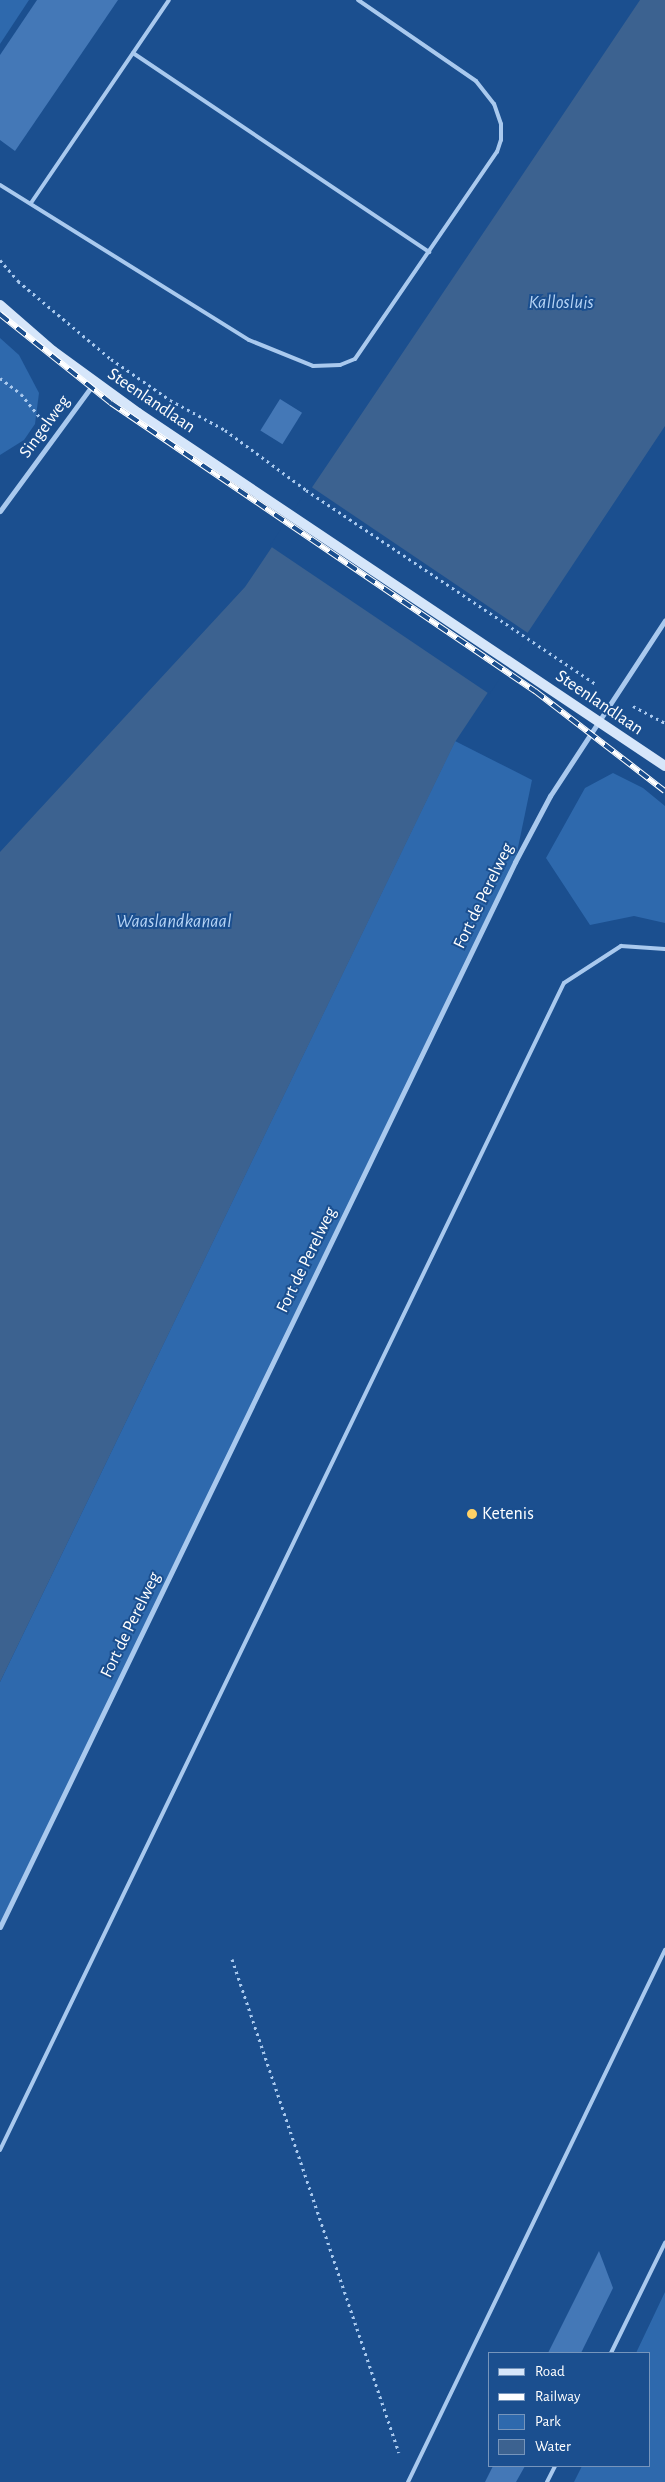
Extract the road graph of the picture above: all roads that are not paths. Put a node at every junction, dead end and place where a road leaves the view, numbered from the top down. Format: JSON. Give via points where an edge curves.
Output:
{"nodes":[{"id":1,"x":169,"y":0,"type":"edge"},
{"id":2,"x":358,"y":0,"type":"edge"},
{"id":3,"x":133,"y":53,"type":"junction"},
{"id":4,"x":0,"y":185,"type":"edge"},
{"id":5,"x":31,"y":203,"type":"junction"},
{"id":6,"x":429,"y":252,"type":"junction"},
{"id":7,"x":0,"y":306,"type":"edge"},
{"id":8,"x":94,"y":383,"type":"junction"},
{"id":9,"x":0,"y":511,"type":"edge"},
{"id":10,"x":665,"y":620,"type":"edge"},
{"id":11,"x":596,"y":722,"type":"junction"},
{"id":12,"x":665,"y":766,"type":"edge"},
{"id":13,"x":665,"y":949,"type":"edge"},
{"id":14,"x":0,"y":1927,"type":"edge"},
{"id":15,"x":665,"y":1950,"type":"edge"},
{"id":16,"x":0,"y":2150,"type":"edge"},
{"id":17,"x":665,"y":2243,"type":"edge"},
{"id":18,"x":611,"y":2352,"type":"edge"},
{"id":19,"x":554,"y":2467,"type":"edge"},
{"id":20,"x":408,"y":2481,"type":"edge"},
{"id":21,"x":547,"y":2482,"type":"edge"}],
"edges":[{"from":1,"to":3,"type":"lane"},
{"from":2,"to":6,"type":"lane","via":[[476,81],[494,104],[501,124],[497,152]]},
{"from":3,"to":5,"type":"lane"},
{"from":3,"to":6,"type":"lane"},
{"from":4,"to":5,"type":"lane"},
{"from":5,"to":6,"type":"lane","via":[[249,340],[312,366],[340,366],[359,355]]},
{"from":7,"to":8,"type":"main road","name":"Steenlandlaan"},
{"from":8,"to":9,"type":"street","name":"Singelweg"},
{"from":8,"to":11,"type":"main road","name":"Steenlandlaan"},
{"from":10,"to":11,"type":"street","name":"Fort de Perelweg"},
{"from":11,"to":12,"type":"main road","name":"Steenlandlaan"},
{"from":11,"to":14,"type":"street","name":"Fort de Perelweg","via":[[550,796],[515,862]]},
{"from":13,"to":16,"type":"lane","via":[[620,946],[564,983]]},
{"from":15,"to":20,"type":"lane"},
{"from":17,"to":18,"type":"lane"},
{"from":19,"to":21,"type":"lane"}]}
